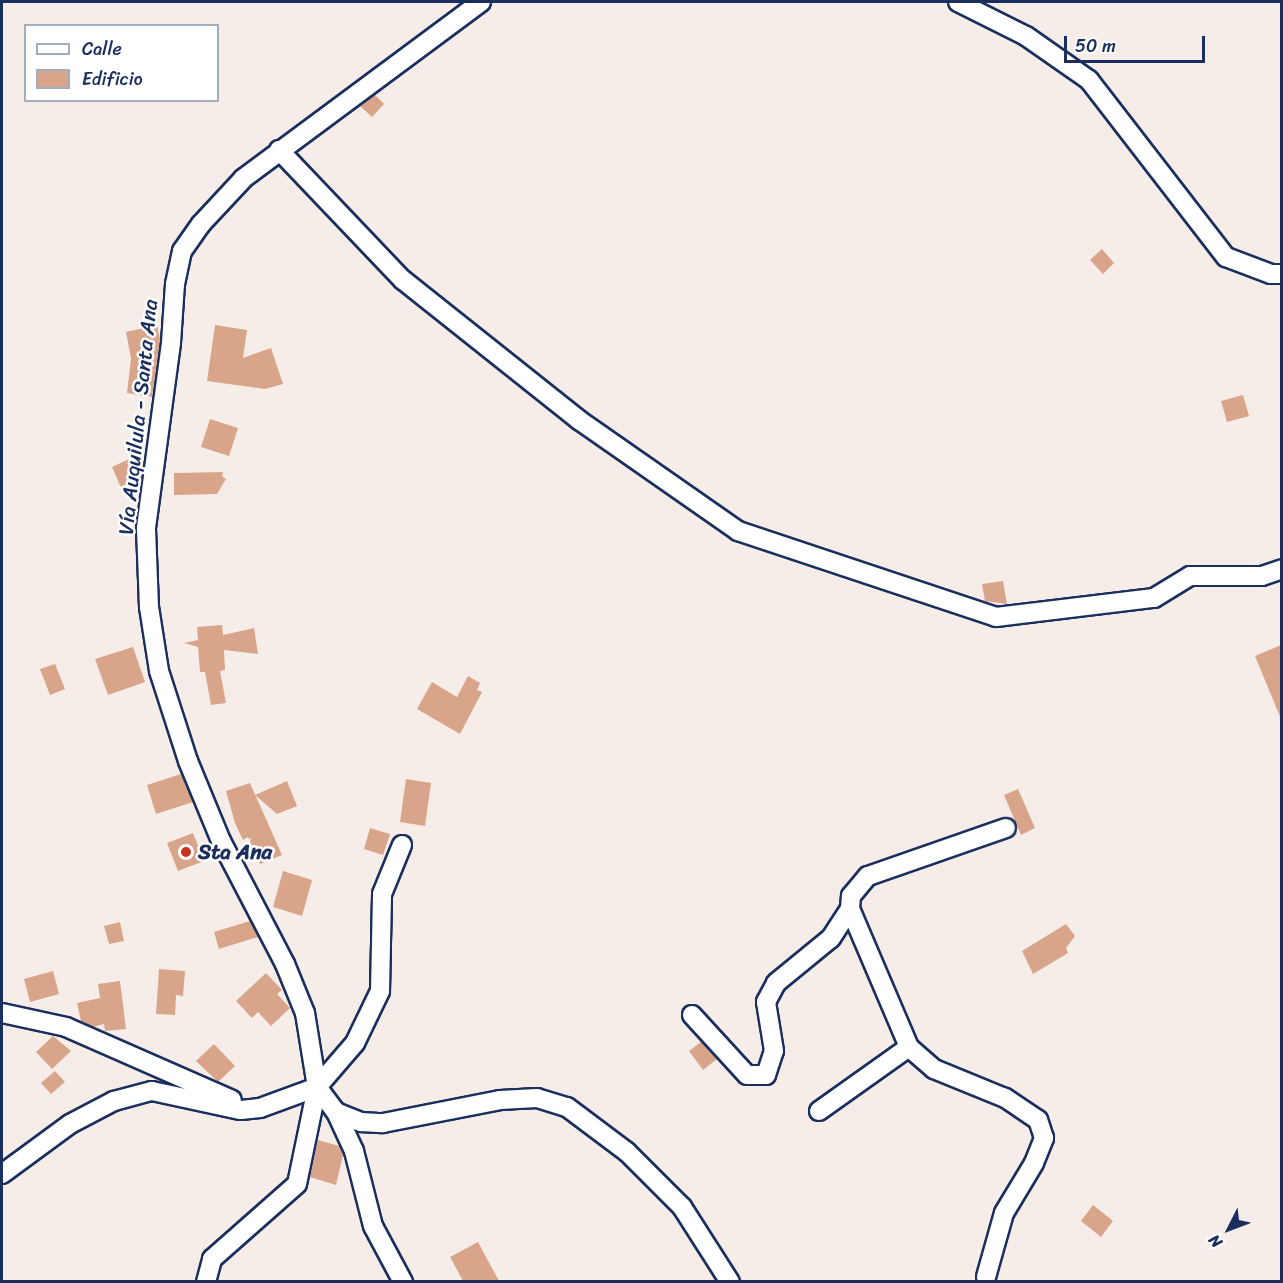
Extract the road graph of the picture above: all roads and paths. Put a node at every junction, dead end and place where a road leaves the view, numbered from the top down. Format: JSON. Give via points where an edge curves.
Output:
{"nodes":[{"id":1,"x":481,"y":2,"type":"edge"},
{"id":2,"x":958,"y":2,"type":"edge"},
{"id":3,"x":279,"y":150,"type":"junction"},
{"id":4,"x":1281,"y":274,"type":"edge"},
{"id":5,"x":1281,"y":569,"type":"edge"},
{"id":6,"x":1006,"y":828,"type":"dead end"},
{"id":7,"x":402,"y":845,"type":"dead end"},
{"id":8,"x":850,"y":909,"type":"junction"},
{"id":9,"x":2,"y":1013,"type":"edge"},
{"id":10,"x":692,"y":1015,"type":"dead end"},
{"id":11,"x":909,"y":1047,"type":"junction"},
{"id":12,"x":317,"y":1087,"type":"junction"},
{"id":13,"x":241,"y":1110,"type":"junction"},
{"id":14,"x":819,"y":1111,"type":"dead end"},
{"id":15,"x":336,"y":1112,"type":"junction"},
{"id":16,"x":2,"y":1174,"type":"edge"},
{"id":17,"x":981,"y":1280,"type":"edge"},
{"id":18,"x":206,"y":1281,"type":"edge"},
{"id":19,"x":403,"y":1281,"type":"edge"},
{"id":20,"x":730,"y":1281,"type":"edge"}],
"edges":[{"from":1,"to":3,"type":"street","name":"Vía Auquilula - Santa Ana"},
{"from":2,"to":4,"type":"street","via":[[1026,36],[1089,80],[1226,257]]},
{"from":3,"to":5,"type":"street","via":[[403,280],[579,420],[738,531],[996,617],[1154,598],[1190,576],[1262,576]]},
{"from":3,"to":12,"type":"street","name":"Vía Auquilula - Santa Ana","via":[[243,179],[182,251],[146,540],[149,607],[159,671],[188,761],[221,841],[285,964],[305,1013]]},
{"from":6,"to":8,"type":"street","via":[[868,876],[850,896]]},
{"from":7,"to":12,"type":"street","via":[[381,894],[380,991],[356,1043]]},
{"from":8,"to":10,"type":"street","via":[[831,938],[776,983],[766,1002],[774,1051],[766,1075],[747,1075]]},
{"from":8,"to":11,"type":"street"},
{"from":9,"to":13,"type":"street","via":[[66,1027],[236,1102]]},
{"from":11,"to":14,"type":"street"},
{"from":11,"to":17,"type":"street","via":[[934,1069],[1005,1098],[1038,1120],[1044,1138],[1004,1213]]},
{"from":12,"to":13,"type":"street","via":[[260,1108]]},
{"from":12,"to":15,"type":"street","name":"Vía Auquilula - Santa Ana"},
{"from":12,"to":18,"type":"street","via":[[297,1184],[212,1259]]},
{"from":13,"to":16,"type":"street","via":[[152,1091],[114,1101],[70,1124]]},
{"from":15,"to":19,"type":"street","name":"Vía Auquilula - Santa Ana","via":[[354,1151],[373,1227]]},
{"from":15,"to":20,"type":"street","via":[[361,1122],[382,1123],[500,1100],[537,1098],[567,1107],[627,1152],[682,1207]]}]}
